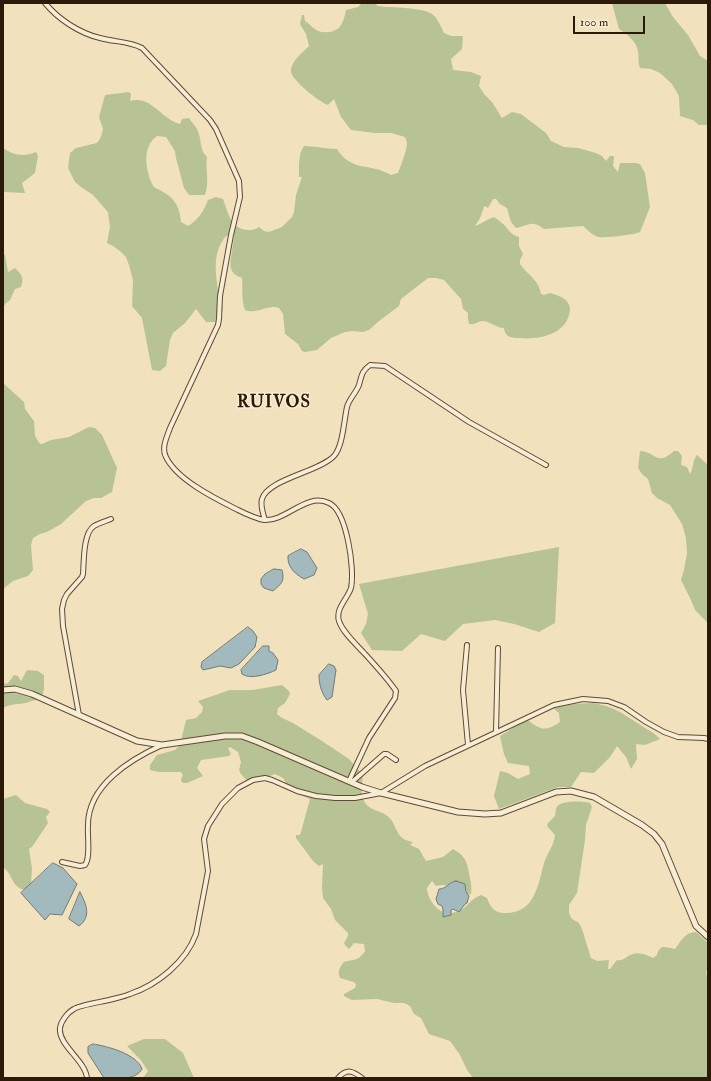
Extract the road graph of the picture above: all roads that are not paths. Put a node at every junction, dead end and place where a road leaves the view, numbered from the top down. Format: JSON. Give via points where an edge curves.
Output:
{"nodes":[{"id":1,"x":45,"y":3,"type":"edge"},
{"id":2,"x":546,"y":465,"type":"dead end"},
{"id":3,"x":111,"y":519,"type":"dead end"},
{"id":4,"x":265,"y":520,"type":"junction"},
{"id":5,"x":467,"y":645,"type":"dead end"},
{"id":6,"x":498,"y":648,"type":"dead end"},
{"id":7,"x":3,"y":690,"type":"edge"},
{"id":8,"x":79,"y":715,"type":"junction"},
{"id":9,"x":496,"y":732,"type":"junction"},
{"id":10,"x":708,"y":739,"type":"edge"},
{"id":11,"x":162,"y":745,"type":"junction"},
{"id":12,"x":468,"y":745,"type":"junction"},
{"id":13,"x":396,"y":760,"type":"dead end"},
{"id":14,"x":350,"y":782,"type":"junction"},
{"id":15,"x":381,"y":793,"type":"junction"},
{"id":16,"x":62,"y":862,"type":"dead end"},
{"id":17,"x":708,"y":937,"type":"edge"},
{"id":18,"x":87,"y":1078,"type":"edge"},
{"id":19,"x":338,"y":1078,"type":"edge"},
{"id":20,"x":362,"y":1078,"type":"edge"}],
"edges":[{"from":1,"to":4,"type":"street","via":[[78,30],[99,38],[142,48],[210,120],[230,158],[239,181],[240,197],[220,296],[219,320],[164,445],[166,456],[177,472],[208,496]]},
{"from":2,"to":4,"type":"street","via":[[469,422],[386,366],[370,365],[361,375],[359,386],[347,406],[335,456],[275,485],[266,492],[261,507]]},
{"from":3,"to":8,"type":"street","via":[[90,529],[82,577],[67,594],[62,609]]},
{"from":4,"to":14,"type":"street","via":[[281,516],[306,503],[319,501],[329,503],[338,510],[344,526],[351,556],[352,578],[351,589],[339,611],[338,619],[343,629],[396,691],[395,698],[369,738]]},
{"from":5,"to":12,"type":"street","via":[[463,690]]},
{"from":6,"to":9,"type":"street"},
{"from":7,"to":8,"type":"street","via":[[15,689],[32,694]]},
{"from":8,"to":11,"type":"street","via":[[137,741]]},
{"from":9,"to":10,"type":"street","via":[[554,705],[582,699],[608,701],[664,732]]},
{"from":9,"to":12,"type":"street"},
{"from":11,"to":14,"type":"street","via":[[242,736]]},
{"from":11,"to":16,"type":"street","via":[[138,756],[106,782],[98,792],[88,822],[88,857],[85,865]]},
{"from":12,"to":15,"type":"street","via":[[425,766]]},
{"from":13,"to":14,"type":"street","via":[[384,754]]},
{"from":14,"to":15,"type":"street"},
{"from":15,"to":17,"type":"street","via":[[458,812],[486,814],[501,813],[556,792],[571,791],[594,797],[654,834],[662,844],[696,926]]},
{"from":15,"to":18,"type":"street","via":[[355,798],[328,798],[297,791],[265,778],[253,780],[232,793],[208,826],[204,839],[208,871],[192,944],[177,964],[152,983],[130,994],[74,1009],[64,1019],[60,1029],[62,1038],[85,1069]]},
{"from":19,"to":20,"type":"street","via":[[347,1071]]}]}
